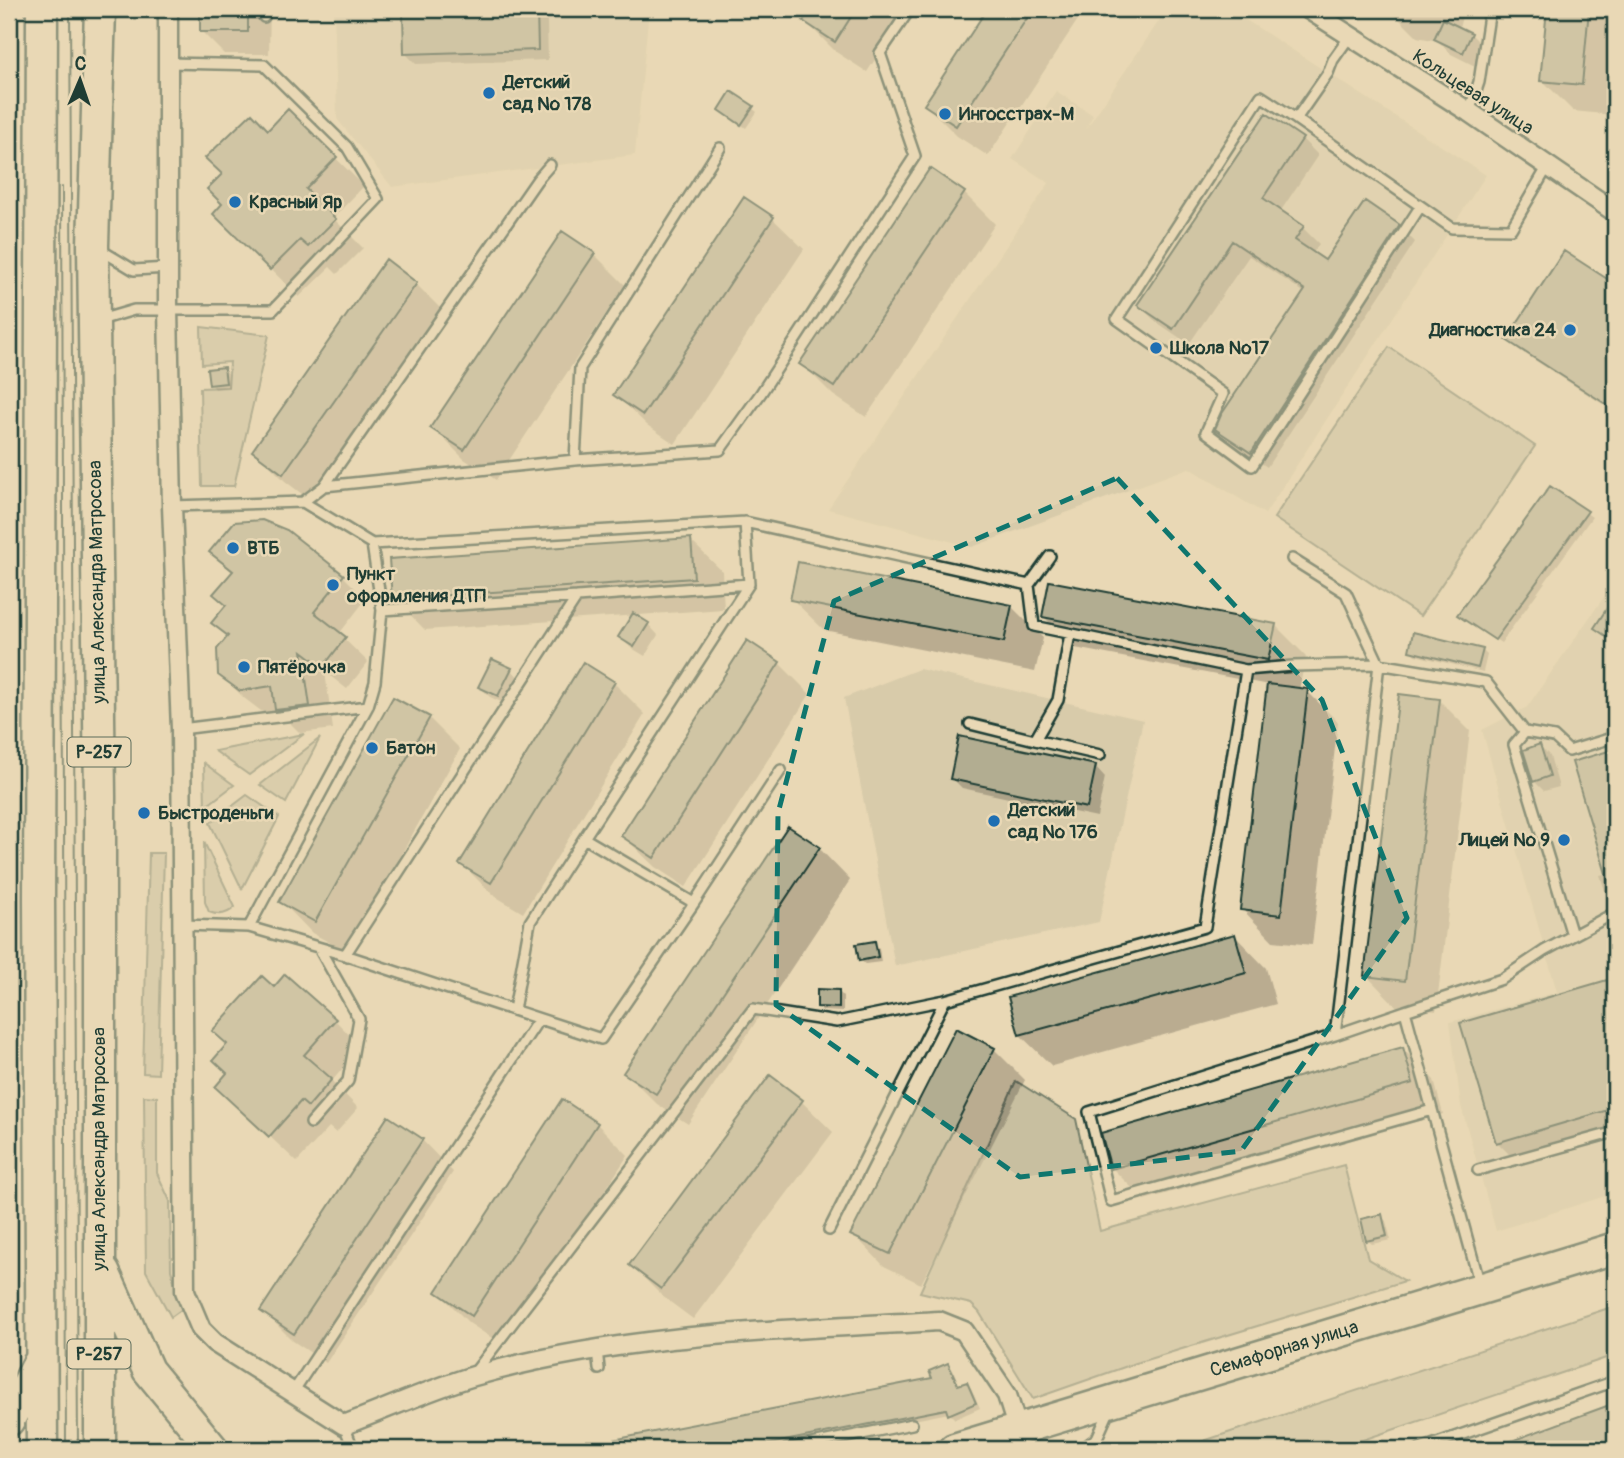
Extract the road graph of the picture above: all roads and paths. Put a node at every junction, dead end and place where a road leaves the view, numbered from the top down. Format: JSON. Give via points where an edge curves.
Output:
{"nodes":[{"id":1,"x":42,"y":9,"type":"edge"},
{"id":2,"x":100,"y":9,"type":"edge"},
{"id":3,"x":168,"y":9,"type":"edge"},
{"id":4,"x":910,"y":9,"type":"edge"},
{"id":5,"x":1307,"y":9,"type":"edge"},
{"id":6,"x":1490,"y":9,"type":"edge"},
{"id":7,"x":1350,"y":36,"type":"junction"},
{"id":8,"x":168,"y":63,"type":"junction"},
{"id":9,"x":1469,"y":112,"type":"junction"},
{"id":10,"x":1296,"y":119,"type":"junction"},
{"id":11,"x":720,"y":148,"type":"dead end"},
{"id":12,"x":550,"y":165,"type":"dead end"},
{"id":13,"x":1548,"y":165,"type":"junction"},
{"id":14,"x":1420,"y":207,"type":"junction"},
{"id":15,"x":1615,"y":212,"type":"edge"},
{"id":16,"x":93,"y":245,"type":"junction"},
{"id":17,"x":168,"y":268,"type":"junction"},
{"id":18,"x":168,"y":309,"type":"junction"},
{"id":19,"x":93,"y":322,"type":"junction"},
{"id":20,"x":575,"y":460,"type":"junction"},
{"id":21,"x":324,"y":486,"type":"junction"},
{"id":22,"x":303,"y":502,"type":"junction"},
{"id":23,"x":172,"y":506,"type":"junction"},
{"id":24,"x":746,"y":522,"type":"junction"},
{"id":25,"x":372,"y":544,"type":"junction"},
{"id":26,"x":1050,"y":556,"type":"dead end"},
{"id":27,"x":1292,"y":559,"type":"dead end"},
{"id":28,"x":749,"y":584,"type":"junction"},
{"id":29,"x":1029,"y":584,"type":"junction"},
{"id":30,"x":577,"y":597,"type":"junction"},
{"id":31,"x":382,"y":610,"type":"junction"},
{"id":32,"x":1070,"y":634,"type":"junction"},
{"id":33,"x":1380,"y":664,"type":"junction"},
{"id":34,"x":1246,"y":670,"type":"junction"},
{"id":35,"x":368,"y":706,"type":"junction"},
{"id":36,"x":970,"y":724,"type":"dead end"},
{"id":37,"x":181,"y":729,"type":"junction"},
{"id":38,"x":1525,"y":732,"type":"junction"},
{"id":39,"x":1615,"y":737,"type":"edge"},
{"id":40,"x":1035,"y":740,"type":"junction"},
{"id":41,"x":1100,"y":755,"type":"dead end"},
{"id":42,"x":781,"y":770,"type":"dead end"},
{"id":43,"x":584,"y":838,"type":"junction"},
{"id":44,"x":694,"y":903,"type":"junction"},
{"id":45,"x":1609,"y":916,"type":"dead end"},
{"id":46,"x":182,"y":925,"type":"junction"},
{"id":47,"x":249,"y":927,"type":"junction"},
{"id":48,"x":1572,"y":935,"type":"junction"},
{"id":49,"x":319,"y":948,"type":"junction"},
{"id":50,"x":345,"y":955,"type":"junction"},
{"id":51,"x":944,"y":1000,"type":"junction"},
{"id":52,"x":513,"y":1010,"type":"junction"},
{"id":53,"x":1405,"y":1012,"type":"junction"},
{"id":54,"x":539,"y":1019,"type":"junction"},
{"id":55,"x":1335,"y":1035,"type":"junction"},
{"id":56,"x":1432,"y":1110,"type":"junction"},
{"id":57,"x":312,"y":1123,"type":"dead end"},
{"id":58,"x":1615,"y":1132,"type":"edge"},
{"id":59,"x":1478,"y":1171,"type":"dead end"},
{"id":60,"x":829,"y":1230,"type":"dead end"},
{"id":61,"x":1615,"y":1248,"type":"edge"},
{"id":62,"x":99,"y":1259,"type":"junction"},
{"id":63,"x":1481,"y":1289,"type":"junction"},
{"id":64,"x":597,"y":1349,"type":"junction"},
{"id":65,"x":40,"y":1361,"type":"junction"},
{"id":66,"x":599,"y":1368,"type":"dead end"},
{"id":67,"x":472,"y":1377,"type":"junction"},
{"id":68,"x":1615,"y":1381,"type":"edge"},
{"id":69,"x":293,"y":1392,"type":"junction"},
{"id":70,"x":1114,"y":1400,"type":"junction"},
{"id":71,"x":9,"y":1420,"type":"edge"},
{"id":72,"x":912,"y":1424,"type":"dead end"},
{"id":73,"x":344,"y":1425,"type":"junction"},
{"id":74,"x":1018,"y":1430,"type":"junction"},
{"id":75,"x":42,"y":1449,"type":"edge"},
{"id":76,"x":100,"y":1449,"type":"edge"},
{"id":77,"x":213,"y":1449,"type":"edge"},
{"id":78,"x":353,"y":1449,"type":"edge"},
{"id":79,"x":787,"y":1449,"type":"edge"},
{"id":80,"x":954,"y":1449,"type":"edge"},
{"id":81,"x":1082,"y":1449,"type":"edge"},
{"id":82,"x":1420,"y":1449,"type":"edge"}],
"edges":[{"from":1,"to":65,"type":"highway","number":"Р-257"},
{"from":2,"to":16,"type":"highway","name":"улица Александра Матросова","number":"Р-257"},
{"from":3,"to":8,"type":"street"},
{"from":4,"to":20,"type":"lane","via":[[880,53],[915,156],[720,450]]},
{"from":5,"to":7,"type":"street","name":"Кольцевая улица"},
{"from":6,"to":9,"type":"lane","via":[[1479,82]]},
{"from":7,"to":9,"type":"street","name":"Кольцевая улица"},
{"from":7,"to":10,"type":"lane"},
{"from":8,"to":17,"type":"street"},
{"from":8,"to":18,"type":"lane","via":[[264,65],[347,147],[377,200],[272,310]]},
{"from":9,"to":13,"type":"street","name":"Кольцевая улица"},
{"from":10,"to":14,"type":"lane"},
{"from":10,"to":14,"type":"lane","via":[[1261,96],[1117,319],[1223,394],[1206,432],[1252,466]]},
{"from":11,"to":20,"type":"lane","via":[[580,368]]},
{"from":12,"to":21,"type":"lane"},
{"from":13,"to":14,"type":"lane","via":[[1511,229],[1457,229]]},
{"from":13,"to":15,"type":"street","name":"Кольцевая улица"},
{"from":16,"to":17,"type":"lane","via":[[134,270]]},
{"from":16,"to":19,"type":"highway","name":"улица Александра Матросова","number":"Р-257"},
{"from":17,"to":18,"type":"street"},
{"from":18,"to":19,"type":"lane","via":[[134,310]]},
{"from":18,"to":23,"type":"street"},
{"from":19,"to":62,"type":"highway","name":"улица Александра Матросова","number":"Р-257","via":[[100,796]]},
{"from":20,"to":21,"type":"lane"},
{"from":21,"to":22,"type":"lane"},
{"from":22,"to":23,"type":"lane"},
{"from":22,"to":25,"type":"lane"},
{"from":23,"to":37,"type":"street"},
{"from":24,"to":25,"type":"lane"},
{"from":24,"to":28,"type":"lane"},
{"from":24,"to":29,"type":"lane"},
{"from":25,"to":31,"type":"lane"},
{"from":26,"to":29,"type":"lane"},
{"from":27,"to":33,"type":"lane","via":[[1346,593]]},
{"from":28,"to":30,"type":"lane"},
{"from":28,"to":43,"type":"lane"},
{"from":29,"to":32,"type":"lane","via":[[1034,626]]},
{"from":30,"to":31,"type":"lane"},
{"from":30,"to":50,"type":"lane"},
{"from":31,"to":35,"type":"lane"},
{"from":32,"to":34,"type":"lane"},
{"from":32,"to":40,"type":"lane","via":[[1058,700]]},
{"from":33,"to":34,"type":"lane"},
{"from":33,"to":38,"type":"lane","via":[[1486,682]]},
{"from":33,"to":55,"type":"lane"},
{"from":34,"to":51,"type":"lane","via":[[1205,927]]},
{"from":35,"to":37,"type":"lane"},
{"from":35,"to":47,"type":"lane"},
{"from":36,"to":40,"type":"lane"},
{"from":37,"to":46,"type":"street"},
{"from":38,"to":39,"type":"lane","via":[[1554,737],[1569,751]]},
{"from":38,"to":48,"type":"lane","via":[[1514,745]]},
{"from":40,"to":41,"type":"lane"},
{"from":42,"to":44,"type":"lane"},
{"from":43,"to":44,"type":"lane"},
{"from":43,"to":52,"type":"lane","via":[[530,922]]},
{"from":44,"to":54,"type":"lane","via":[[601,1039]]},
{"from":45,"to":48,"type":"lane"},
{"from":46,"to":47,"type":"lane"},
{"from":46,"to":69,"type":"street","via":[[185,1291],[201,1329],[215,1343]]},
{"from":47,"to":49,"type":"lane"},
{"from":48,"to":53,"type":"lane","via":[[1502,979]]},
{"from":49,"to":50,"type":"lane"},
{"from":49,"to":57,"type":"lane","via":[[359,1019],[348,1081]]},
{"from":50,"to":52,"type":"lane"},
{"from":51,"to":60,"type":"lane"},
{"from":51,"to":67,"type":"lane","via":[[837,1022],[754,1009]]},
{"from":52,"to":54,"type":"lane"},
{"from":53,"to":55,"type":"lane"},
{"from":53,"to":56,"type":"lane"},
{"from":54,"to":69,"type":"lane"},
{"from":55,"to":56,"type":"lane","via":[[1089,1112],[1111,1201]]},
{"from":56,"to":63,"type":"lane"},
{"from":58,"to":59,"type":"lane"},
{"from":61,"to":63,"type":"highway","name":"Семафорная улица"},
{"from":62,"to":76,"type":"highway","name":"улица Александра Матросова","number":"Р-257"},
{"from":62,"to":77,"type":"highway","via":[[148,1370]]},
{"from":63,"to":70,"type":"highway","name":"Семафорная улица"},
{"from":64,"to":66,"type":"lane"},
{"from":64,"to":67,"type":"street"},
{"from":64,"to":74,"type":"street","via":[[727,1333],[939,1321],[964,1331],[1007,1395]]},
{"from":65,"to":71,"type":"highway"},
{"from":65,"to":75,"type":"highway","number":"Р-257"},
{"from":67,"to":73,"type":"street"},
{"from":68,"to":82,"type":"lane"},
{"from":69,"to":73,"type":"street"},
{"from":70,"to":74,"type":"highway","name":"Семафорная улица"},
{"from":70,"to":81,"type":"lane","via":[[1097,1438]]},
{"from":72,"to":79,"type":"lane"},
{"from":73,"to":78,"type":"lane"},
{"from":74,"to":80,"type":"highway","name":"Семафорная улица"}]}
